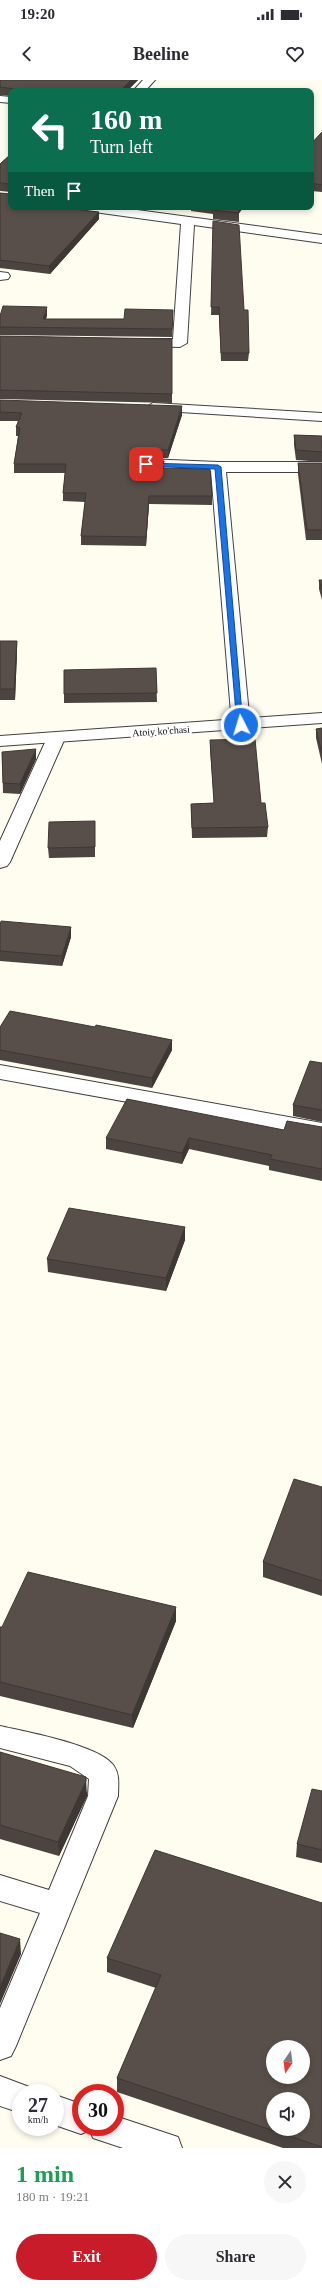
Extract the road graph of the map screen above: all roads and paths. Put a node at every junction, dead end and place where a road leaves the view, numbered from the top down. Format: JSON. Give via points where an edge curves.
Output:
{"nodes":[{"id":1,"x":149,"y":80,"type":"edge"},
{"id":2,"x":142,"y":88,"type":"edge"},
{"id":3,"x":109,"y":210,"type":"edge"},
{"id":4,"x":188,"y":221,"type":"junction"},
{"id":5,"x":322,"y":239,"type":"edge"},
{"id":6,"x":133,"y":342,"type":"edge"},
{"id":7,"x":140,"y":407,"type":"edge"},
{"id":8,"x":322,"y":417,"type":"edge"},
{"id":9,"x":146,"y":464,"type":"edge"},
{"id":10,"x":218,"y":467,"type":"junction"},
{"id":11,"x":322,"y":467,"type":"edge"},
{"id":12,"x":322,"y":718,"type":"edge"},
{"id":13,"x":241,"y":725,"type":"junction"},
{"id":14,"x":56,"y":738,"type":"junction"},
{"id":15,"x":0,"y":742,"type":"edge"},
{"id":16,"x":0,"y":862,"type":"edge"},
{"id":17,"x":0,"y":1072,"type":"edge"},
{"id":18,"x":322,"y":1130,"type":"edge"},
{"id":19,"x":0,"y":1737,"type":"edge"},
{"id":20,"x":0,"y":1888,"type":"edge"},
{"id":21,"x":59,"y":1906,"type":"junction"},
{"id":22,"x":0,"y":2046,"type":"edge"},
{"id":23,"x":0,"y":2091,"type":"edge"},
{"id":24,"x":12,"y":2095,"type":"edge"},
{"id":25,"x":124,"y":2134,"type":"edge"},
{"id":26,"x":166,"y":2148,"type":"edge"}],
"edges":[{"from":1,"to":2,"type":"street"},
{"from":3,"to":4,"type":"street"},
{"from":4,"to":5,"type":"street"},
{"from":4,"to":6,"type":"street","via":[[180,343]]},
{"from":7,"to":8,"type":"street"},
{"from":9,"to":10,"type":"street"},
{"from":10,"to":11,"type":"street"},
{"from":10,"to":13,"type":"street"},
{"from":12,"to":13,"type":"street","name":"Atoiy ko'chasi"},
{"from":13,"to":14,"type":"street","name":"Atoiy ko'chasi"},
{"from":14,"to":15,"type":"street","name":"Atoiy ko'chasi"},
{"from":14,"to":16,"type":"street"},
{"from":17,"to":18,"type":"street"},
{"from":19,"to":21,"type":"street","via":[[78,1757],[103,1773],[103,1796]]},
{"from":20,"to":21,"type":"street"},
{"from":21,"to":22,"type":"street"},
{"from":23,"to":24,"type":"street"},
{"from":25,"to":26,"type":"street"}]}
